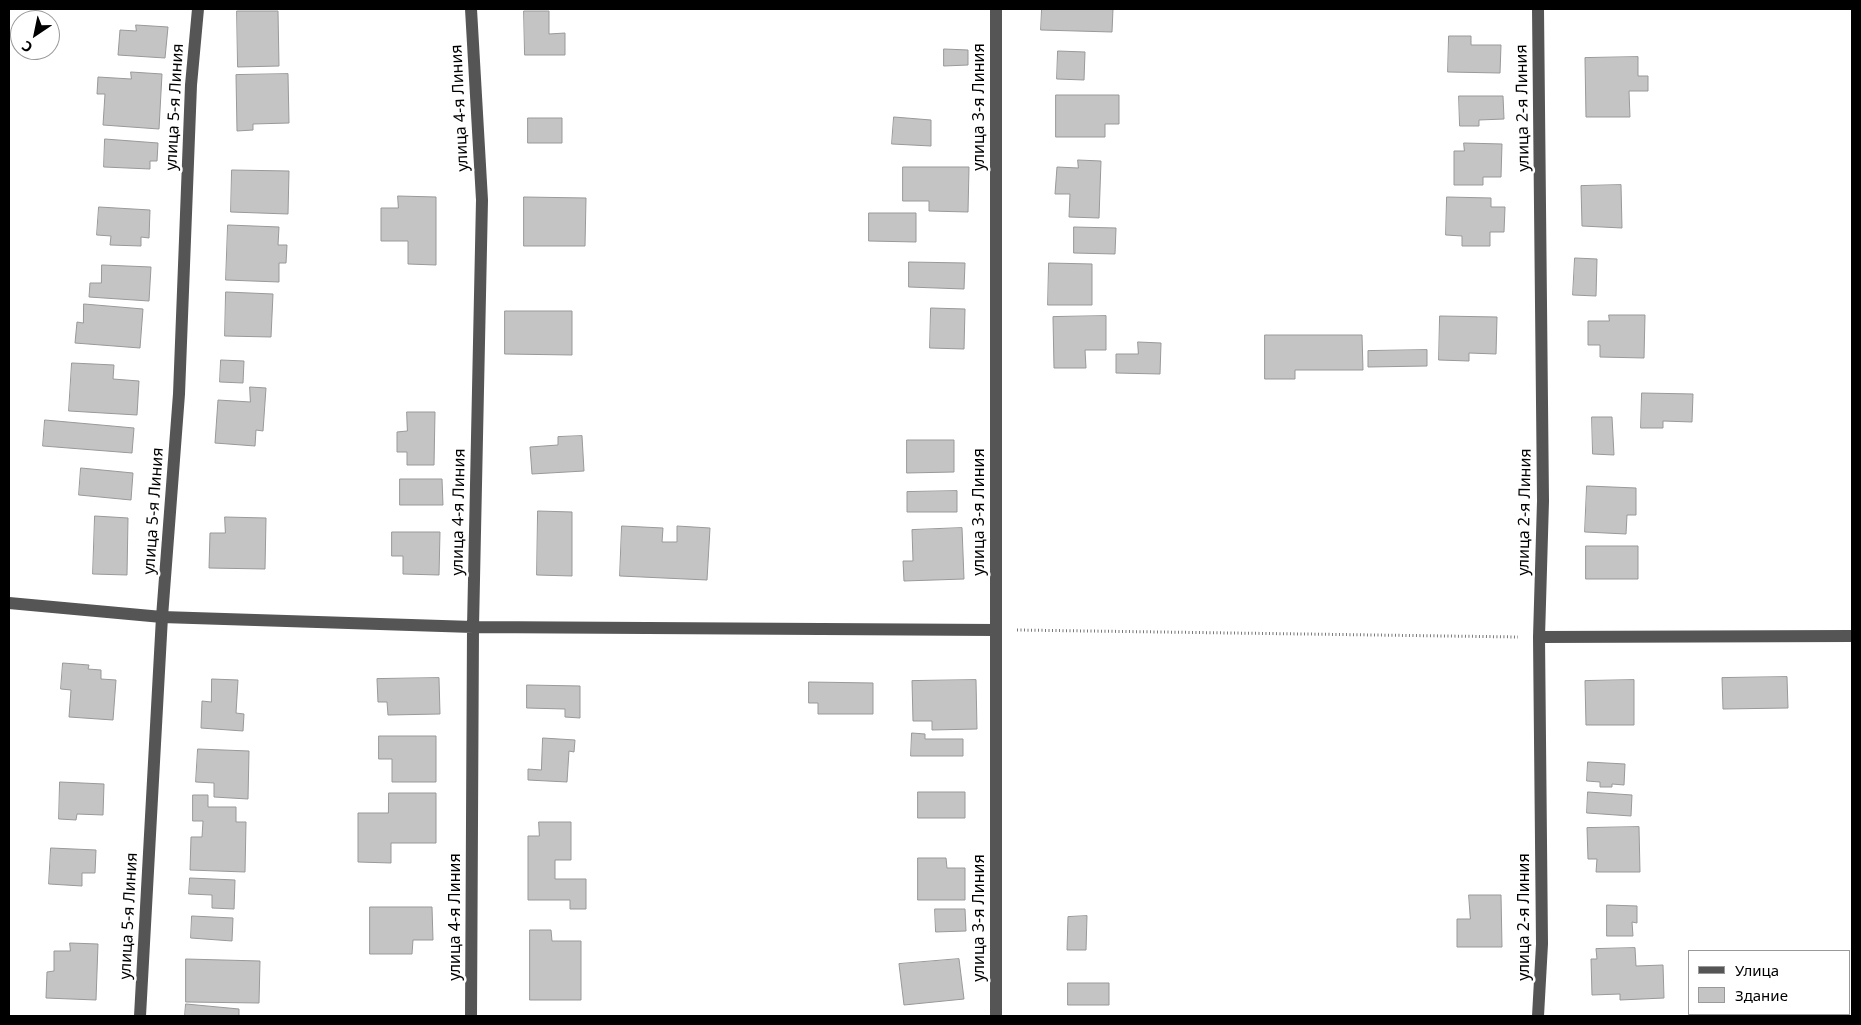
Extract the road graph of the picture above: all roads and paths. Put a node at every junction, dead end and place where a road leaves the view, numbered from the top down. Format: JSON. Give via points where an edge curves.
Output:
{"nodes":[{"id":1,"x":198,"y":9,"type":"edge"},
{"id":2,"x":471,"y":9,"type":"edge"},
{"id":3,"x":996,"y":9,"type":"edge"},
{"id":4,"x":1538,"y":9,"type":"edge"},
{"id":5,"x":9,"y":603,"type":"edge"},
{"id":6,"x":162,"y":617,"type":"junction"},
{"id":7,"x":473,"y":627,"type":"junction"},
{"id":8,"x":995,"y":630,"type":"junction"},
{"id":9,"x":1852,"y":636,"type":"edge"},
{"id":10,"x":1538,"y":637,"type":"junction"},
{"id":11,"x":140,"y":1016,"type":"edge"},
{"id":12,"x":471,"y":1016,"type":"edge"},
{"id":13,"x":996,"y":1016,"type":"edge"},
{"id":14,"x":1538,"y":1016,"type":"edge"}],
"edges":[{"from":1,"to":6,"type":"street","name":"улица 5-я Линия","via":[[191,86],[179,394]]},
{"from":2,"to":7,"type":"street","name":"улица 4-я Линия","via":[[482,200]]},
{"from":3,"to":8,"type":"street","name":"улица 3-я Линия"},
{"from":4,"to":10,"type":"street","name":"улица 2-я Линия","via":[[1543,501]]},
{"from":5,"to":6,"type":"street"},
{"from":6,"to":7,"type":"street"},
{"from":6,"to":11,"type":"street","name":"улица 5-я Линия"},
{"from":7,"to":8,"type":"street"},
{"from":7,"to":12,"type":"street","name":"улица 4-я Линия"},
{"from":8,"to":10,"type":"path"},
{"from":8,"to":13,"type":"street","name":"улица 3-я Линия"},
{"from":9,"to":10,"type":"street"},
{"from":10,"to":14,"type":"street","name":"улица 2-я Линия","via":[[1542,944]]}]}
